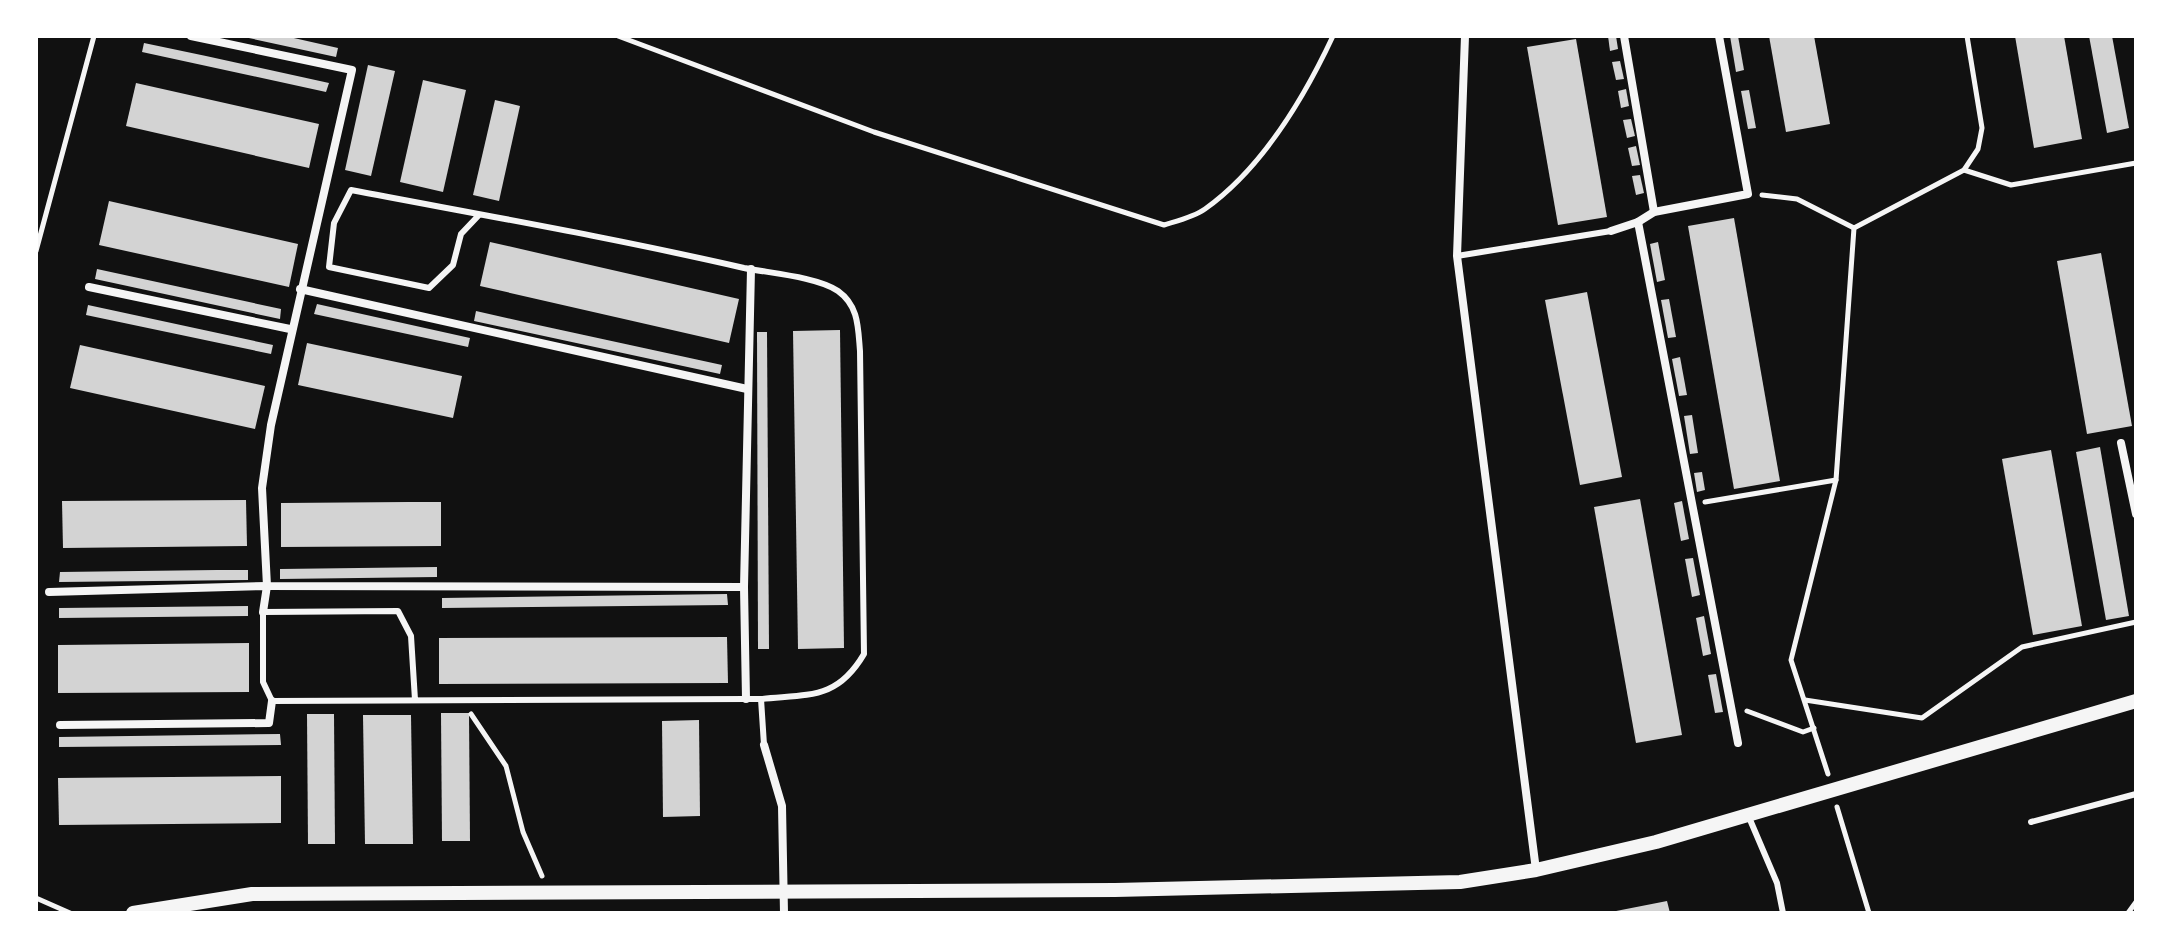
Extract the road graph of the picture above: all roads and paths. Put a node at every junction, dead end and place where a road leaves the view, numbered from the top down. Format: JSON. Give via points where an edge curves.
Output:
{"nodes":[{"id":1,"x":94,"y":36,"type":"edge"},
{"id":2,"x":191,"y":36,"type":"edge"},
{"id":3,"x":618,"y":36,"type":"edge"},
{"id":4,"x":1333,"y":36,"type":"edge"},
{"id":5,"x":1465,"y":36,"type":"edge"},
{"id":6,"x":1624,"y":36,"type":"edge"},
{"id":7,"x":1719,"y":36,"type":"edge"},
{"id":8,"x":1967,"y":36,"type":"edge"},
{"id":9,"x":2136,"y":163,"type":"edge"},
{"id":10,"x":1964,"y":170,"type":"junction"},
{"id":11,"x":1748,"y":194,"type":"junction"},
{"id":12,"x":1654,"y":212,"type":"junction"},
{"id":13,"x":479,"y":215,"type":"junction"},
{"id":14,"x":1638,"y":222,"type":"junction"},
{"id":15,"x":1854,"y":228,"type":"junction"},
{"id":16,"x":1611,"y":231,"type":"joint"},
{"id":17,"x":36,"y":251,"type":"edge"},
{"id":18,"x":1457,"y":256,"type":"junction"},
{"id":19,"x":751,"y":269,"type":"junction"},
{"id":20,"x":89,"y":287,"type":"dead end"},
{"id":21,"x":300,"y":289,"type":"junction"},
{"id":22,"x":290,"y":329,"type":"junction"},
{"id":23,"x":747,"y":389,"type":"junction"},
{"id":24,"x":2121,"y":443,"type":"dead end"},
{"id":25,"x":2133,"y":478,"type":"edge"},
{"id":26,"x":1836,"y":480,"type":"junction"},
{"id":27,"x":1693,"y":505,"type":"junction"},
{"id":28,"x":2136,"y":514,"type":"edge"},
{"id":29,"x":267,"y":586,"type":"junction"},
{"id":30,"x":744,"y":587,"type":"junction"},
{"id":31,"x":49,"y":592,"type":"dead end"},
{"id":32,"x":263,"y":612,"type":"junction"},
{"id":33,"x":2136,"y":622,"type":"edge"},
{"id":34,"x":746,"y":699,"type":"junction"},
{"id":35,"x":761,"y":699,"type":"junction"},
{"id":36,"x":415,"y":700,"type":"junction"},
{"id":37,"x":462,"y":700,"type":"junction"},
{"id":38,"x":1805,"y":700,"type":"junction"},
{"id":39,"x":272,"y":701,"type":"junction"},
{"id":40,"x":2136,"y":701,"type":"edge"},
{"id":41,"x":1743,"y":709,"type":"dead end"},
{"id":42,"x":60,"y":725,"type":"dead end"},
{"id":43,"x":1814,"y":728,"type":"junction"},
{"id":44,"x":1738,"y":743,"type":"dead end"},
{"id":45,"x":764,"y":745,"type":"joint"},
{"id":46,"x":1832,"y":788,"type":"dead end"},
{"id":47,"x":2136,"y":794,"type":"edge"},
{"id":48,"x":1836,"y":802,"type":"dead end"},
{"id":49,"x":1748,"y":815,"type":"junction"},
{"id":50,"x":2031,"y":822,"type":"dead end"},
{"id":51,"x":1536,"y":870,"type":"junction"},
{"id":52,"x":785,"y":890,"type":"junction"},
{"id":53,"x":549,"y":893,"type":"junction"},
{"id":54,"x":36,"y":898,"type":"edge"},
{"id":55,"x":2136,"y":902,"type":"edge"},
{"id":56,"x":2131,"y":911,"type":"edge"},
{"id":57,"x":70,"y":913,"type":"edge"},
{"id":58,"x":133,"y":913,"type":"edge"},
{"id":59,"x":784,"y":913,"type":"edge"},
{"id":60,"x":1783,"y":913,"type":"edge"},
{"id":61,"x":1869,"y":913,"type":"edge"}],
"edges":[{"from":1,"to":17,"type":"path"},
{"from":2,"to":21,"type":"street","via":[[352,70]]},
{"from":3,"to":4,"type":"path","via":[[874,132],[1164,225],[1203,211],[1244,174],[1286,119]]},
{"from":5,"to":18,"type":"street"},
{"from":6,"to":12,"type":"street"},
{"from":7,"to":11,"type":"street"},
{"from":8,"to":10,"type":"path","via":[[1982,128],[1978,149]]},
{"from":9,"to":10,"type":"path","via":[[2011,185]]},
{"from":10,"to":15,"type":"path"},
{"from":11,"to":12,"type":"street"},
{"from":11,"to":15,"type":"path","via":[[1797,199]]},
{"from":12,"to":14,"type":"street"},
{"from":13,"to":13,"type":"lane","via":[[461,234],[453,265],[429,288],[329,267],[334,223],[351,190]]},
{"from":13,"to":19,"type":"lane"},
{"from":14,"to":16,"type":"street"},
{"from":14,"to":27,"type":"street"},
{"from":15,"to":26,"type":"path"},
{"from":16,"to":18,"type":"lane"},
{"from":18,"to":51,"type":"street"},
{"from":19,"to":23,"type":"street"},
{"from":19,"to":35,"type":"lane","via":[[837,291],[856,312],[860,351],[864,654],[850,678],[821,693]]},
{"from":20,"to":22,"type":"street"},
{"from":21,"to":22,"type":"street"},
{"from":21,"to":23,"type":"street"},
{"from":22,"to":29,"type":"street","via":[[262,488]]},
{"from":23,"to":30,"type":"street"},
{"from":24,"to":25,"type":"street"},
{"from":25,"to":28,"type":"street"},
{"from":26,"to":27,"type":"path"},
{"from":26,"to":38,"type":"path","via":[[1791,660]]},
{"from":27,"to":44,"type":"street"},
{"from":29,"to":30,"type":"street"},
{"from":29,"to":31,"type":"street"},
{"from":29,"to":32,"type":"street"},
{"from":30,"to":34,"type":"street"},
{"from":32,"to":36,"type":"lane","via":[[398,611],[411,636]]},
{"from":32,"to":39,"type":"lane","via":[[263,682]]},
{"from":33,"to":38,"type":"path","via":[[2022,647],[1922,718]]},
{"from":34,"to":35,"type":"lane"},
{"from":34,"to":37,"type":"lane"},
{"from":35,"to":45,"type":"lane"},
{"from":36,"to":37,"type":"lane"},
{"from":36,"to":39,"type":"lane"},
{"from":37,"to":53,"type":"path","via":[[506,766],[523,832]]},
{"from":38,"to":43,"type":"path"},
{"from":39,"to":42,"type":"street","via":[[269,723]]},
{"from":40,"to":49,"type":"street"},
{"from":41,"to":43,"type":"path","via":[[1803,732]]},
{"from":43,"to":46,"type":"path"},
{"from":45,"to":52,"type":"street","via":[[782,806]]},
{"from":47,"to":50,"type":"lane"},
{"from":48,"to":61,"type":"path"},
{"from":49,"to":51,"type":"street"},
{"from":49,"to":60,"type":"lane","via":[[1777,883]]},
{"from":51,"to":52,"type":"street","via":[[1460,882]]},
{"from":52,"to":53,"type":"street"},
{"from":52,"to":59,"type":"street"},
{"from":53,"to":58,"type":"street","via":[[252,894]]},
{"from":54,"to":57,"type":"path"},
{"from":55,"to":56,"type":"path"}]}
